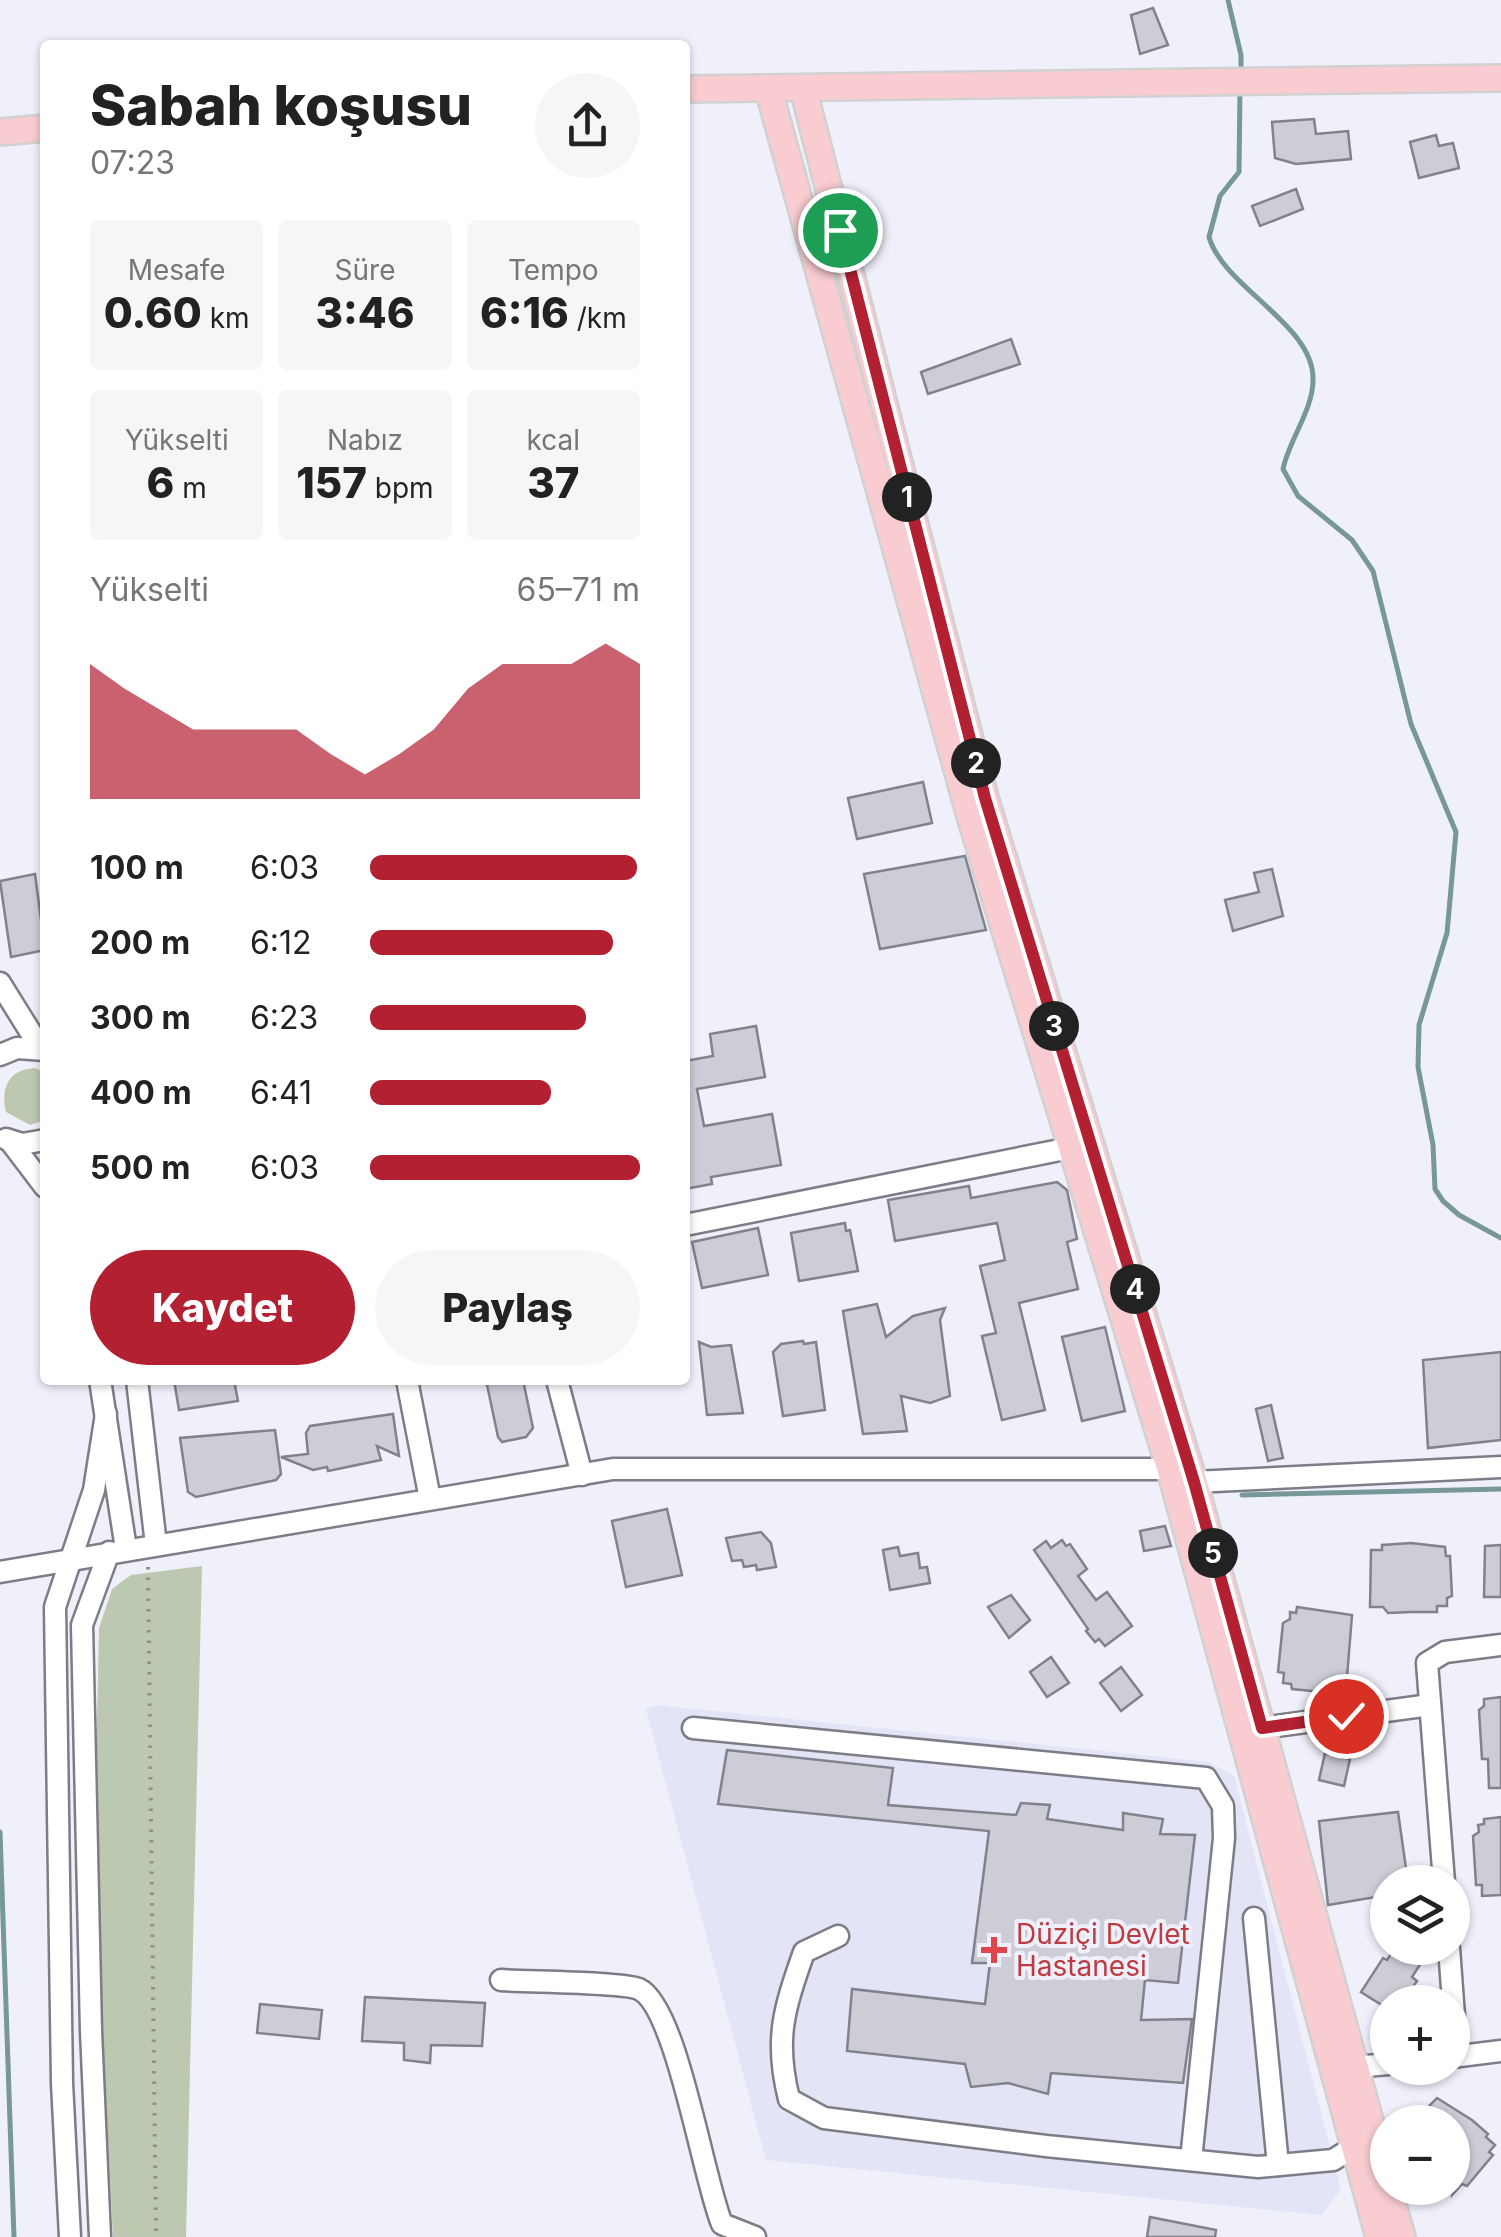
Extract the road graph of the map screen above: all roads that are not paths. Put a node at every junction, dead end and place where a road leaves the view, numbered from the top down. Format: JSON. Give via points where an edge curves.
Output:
{"nodes":[{"id":1,"x":1501,"y":78,"type":"edge"},
{"id":2,"x":768,"y":88,"type":"junction"},
{"id":3,"x":803,"y":88,"type":"junction"},
{"id":4,"x":690,"y":89,"type":"edge"},
{"id":5,"x":40,"y":128,"type":"edge"},
{"id":6,"x":0,"y":132,"type":"edge"},
{"id":7,"x":0,"y":983,"type":"edge"},
{"id":8,"x":40,"y":1045,"type":"edge"},
{"id":9,"x":40,"y":1050,"type":"edge"},
{"id":10,"x":0,"y":1055,"type":"edge"},
{"id":11,"x":5,"y":1138,"type":"edge"},
{"id":12,"x":40,"y":1141,"type":"edge"},
{"id":13,"x":1070,"y":1148,"type":"junction"},
{"id":14,"x":40,"y":1181,"type":"edge"},
{"id":15,"x":690,"y":1224,"type":"edge"},
{"id":16,"x":101,"y":1385,"type":"edge"},
{"id":17,"x":136,"y":1385,"type":"edge"},
{"id":18,"x":408,"y":1385,"type":"edge"},
{"id":19,"x":558,"y":1385,"type":"edge"},
{"id":20,"x":106,"y":1414,"type":"junction"},
{"id":21,"x":1501,"y":1467,"type":"edge"},
{"id":22,"x":1170,"y":1469,"type":"junction"},
{"id":23,"x":582,"y":1474,"type":"junction"},
{"id":24,"x":1194,"y":1482,"type":"junction"},
{"id":25,"x":430,"y":1500,"type":"junction"},
{"id":26,"x":134,"y":1548,"type":"junction"},
{"id":27,"x":68,"y":1559,"type":"junction"},
{"id":28,"x":6,"y":1572,"type":"edge"},
{"id":29,"x":1501,"y":1645,"type":"edge"},
{"id":30,"x":1430,"y":1705,"type":"junction"},
{"id":31,"x":693,"y":1728,"type":"dead end"},
{"id":32,"x":1262,"y":1728,"type":"junction"},
{"id":33,"x":1443,"y":1865,"type":"edge"},
{"id":34,"x":1254,"y":1918,"type":"dead end"},
{"id":35,"x":838,"y":1936,"type":"dead end"},
{"id":36,"x":501,"y":1980,"type":"dead end"},
{"id":37,"x":1501,"y":2052,"type":"edge"},
{"id":38,"x":1470,"y":2055,"type":"edge"},
{"id":39,"x":1370,"y":2066,"type":"edge"},
{"id":40,"x":1355,"y":2067,"type":"junction"},
{"id":41,"x":1370,"y":2121,"type":"edge"},
{"id":42,"x":1354,"y":2148,"type":"junction"},
{"id":43,"x":1191,"y":2160,"type":"junction"},
{"id":44,"x":1278,"y":2165,"type":"junction"},
{"id":45,"x":1393,"y":2205,"type":"edge"},
{"id":46,"x":70,"y":2237,"type":"edge"},
{"id":47,"x":100,"y":2237,"type":"edge"},
{"id":48,"x":755,"y":2237,"type":"edge"},
{"id":49,"x":1379,"y":2237,"type":"edge"},
{"id":50,"x":1402,"y":2237,"type":"edge"}],
"edges":[{"from":1,"to":3,"type":"main road"},
{"from":2,"to":3,"type":"main road"},
{"from":2,"to":4,"type":"main road"},
{"from":2,"to":13,"type":"main road","via":[[970,816]]},
{"from":3,"to":24,"type":"main road","via":[[985,798]]},
{"from":5,"to":6,"type":"main road"},
{"from":7,"to":8,"type":"street"},
{"from":9,"to":10,"type":"street"},
{"from":11,"to":12,"type":"street"},
{"from":11,"to":14,"type":"street"},
{"from":13,"to":15,"type":"street"},
{"from":13,"to":22,"type":"main road"},
{"from":16,"to":20,"type":"street"},
{"from":17,"to":26,"type":"street"},
{"from":18,"to":25,"type":"street"},
{"from":19,"to":23,"type":"street"},
{"from":20,"to":26,"type":"street"},
{"from":20,"to":27,"type":"street","via":[[94,1490]]},
{"from":21,"to":24,"type":"street"},
{"from":22,"to":23,"type":"street"},
{"from":22,"to":24,"type":"street"},
{"from":22,"to":42,"type":"main road"},
{"from":23,"to":25,"type":"street"},
{"from":24,"to":32,"type":"main road"},
{"from":25,"to":26,"type":"street"},
{"from":26,"to":27,"type":"street"},
{"from":26,"to":47,"type":"street","via":[[82,1624]]},
{"from":27,"to":28,"type":"street"},
{"from":27,"to":46,"type":"street","via":[[55,1607]]},
{"from":29,"to":30,"type":"street","via":[[1445,1652],[1427,1663]]},
{"from":30,"to":32,"type":"street"},
{"from":30,"to":33,"type":"street"},
{"from":31,"to":43,"type":"street","via":[[1206,1778],[1223,1806],[1224,1838]]},
{"from":32,"to":40,"type":"main road"},
{"from":34,"to":44,"type":"street"},
{"from":35,"to":43,"type":"street","via":[[804,1952],[782,2014],[789,2099],[824,2118]]},
{"from":36,"to":48,"type":"street","via":[[637,1988],[656,2002],[677,2058],[711,2198],[722,2224]]},
{"from":37,"to":38,"type":"street"},
{"from":39,"to":40,"type":"street"},
{"from":40,"to":41,"type":"main road"},
{"from":42,"to":44,"type":"street","via":[[1333,2160]]},
{"from":42,"to":49,"type":"main road"},
{"from":43,"to":44,"type":"street"},
{"from":45,"to":50,"type":"main road"}]}
